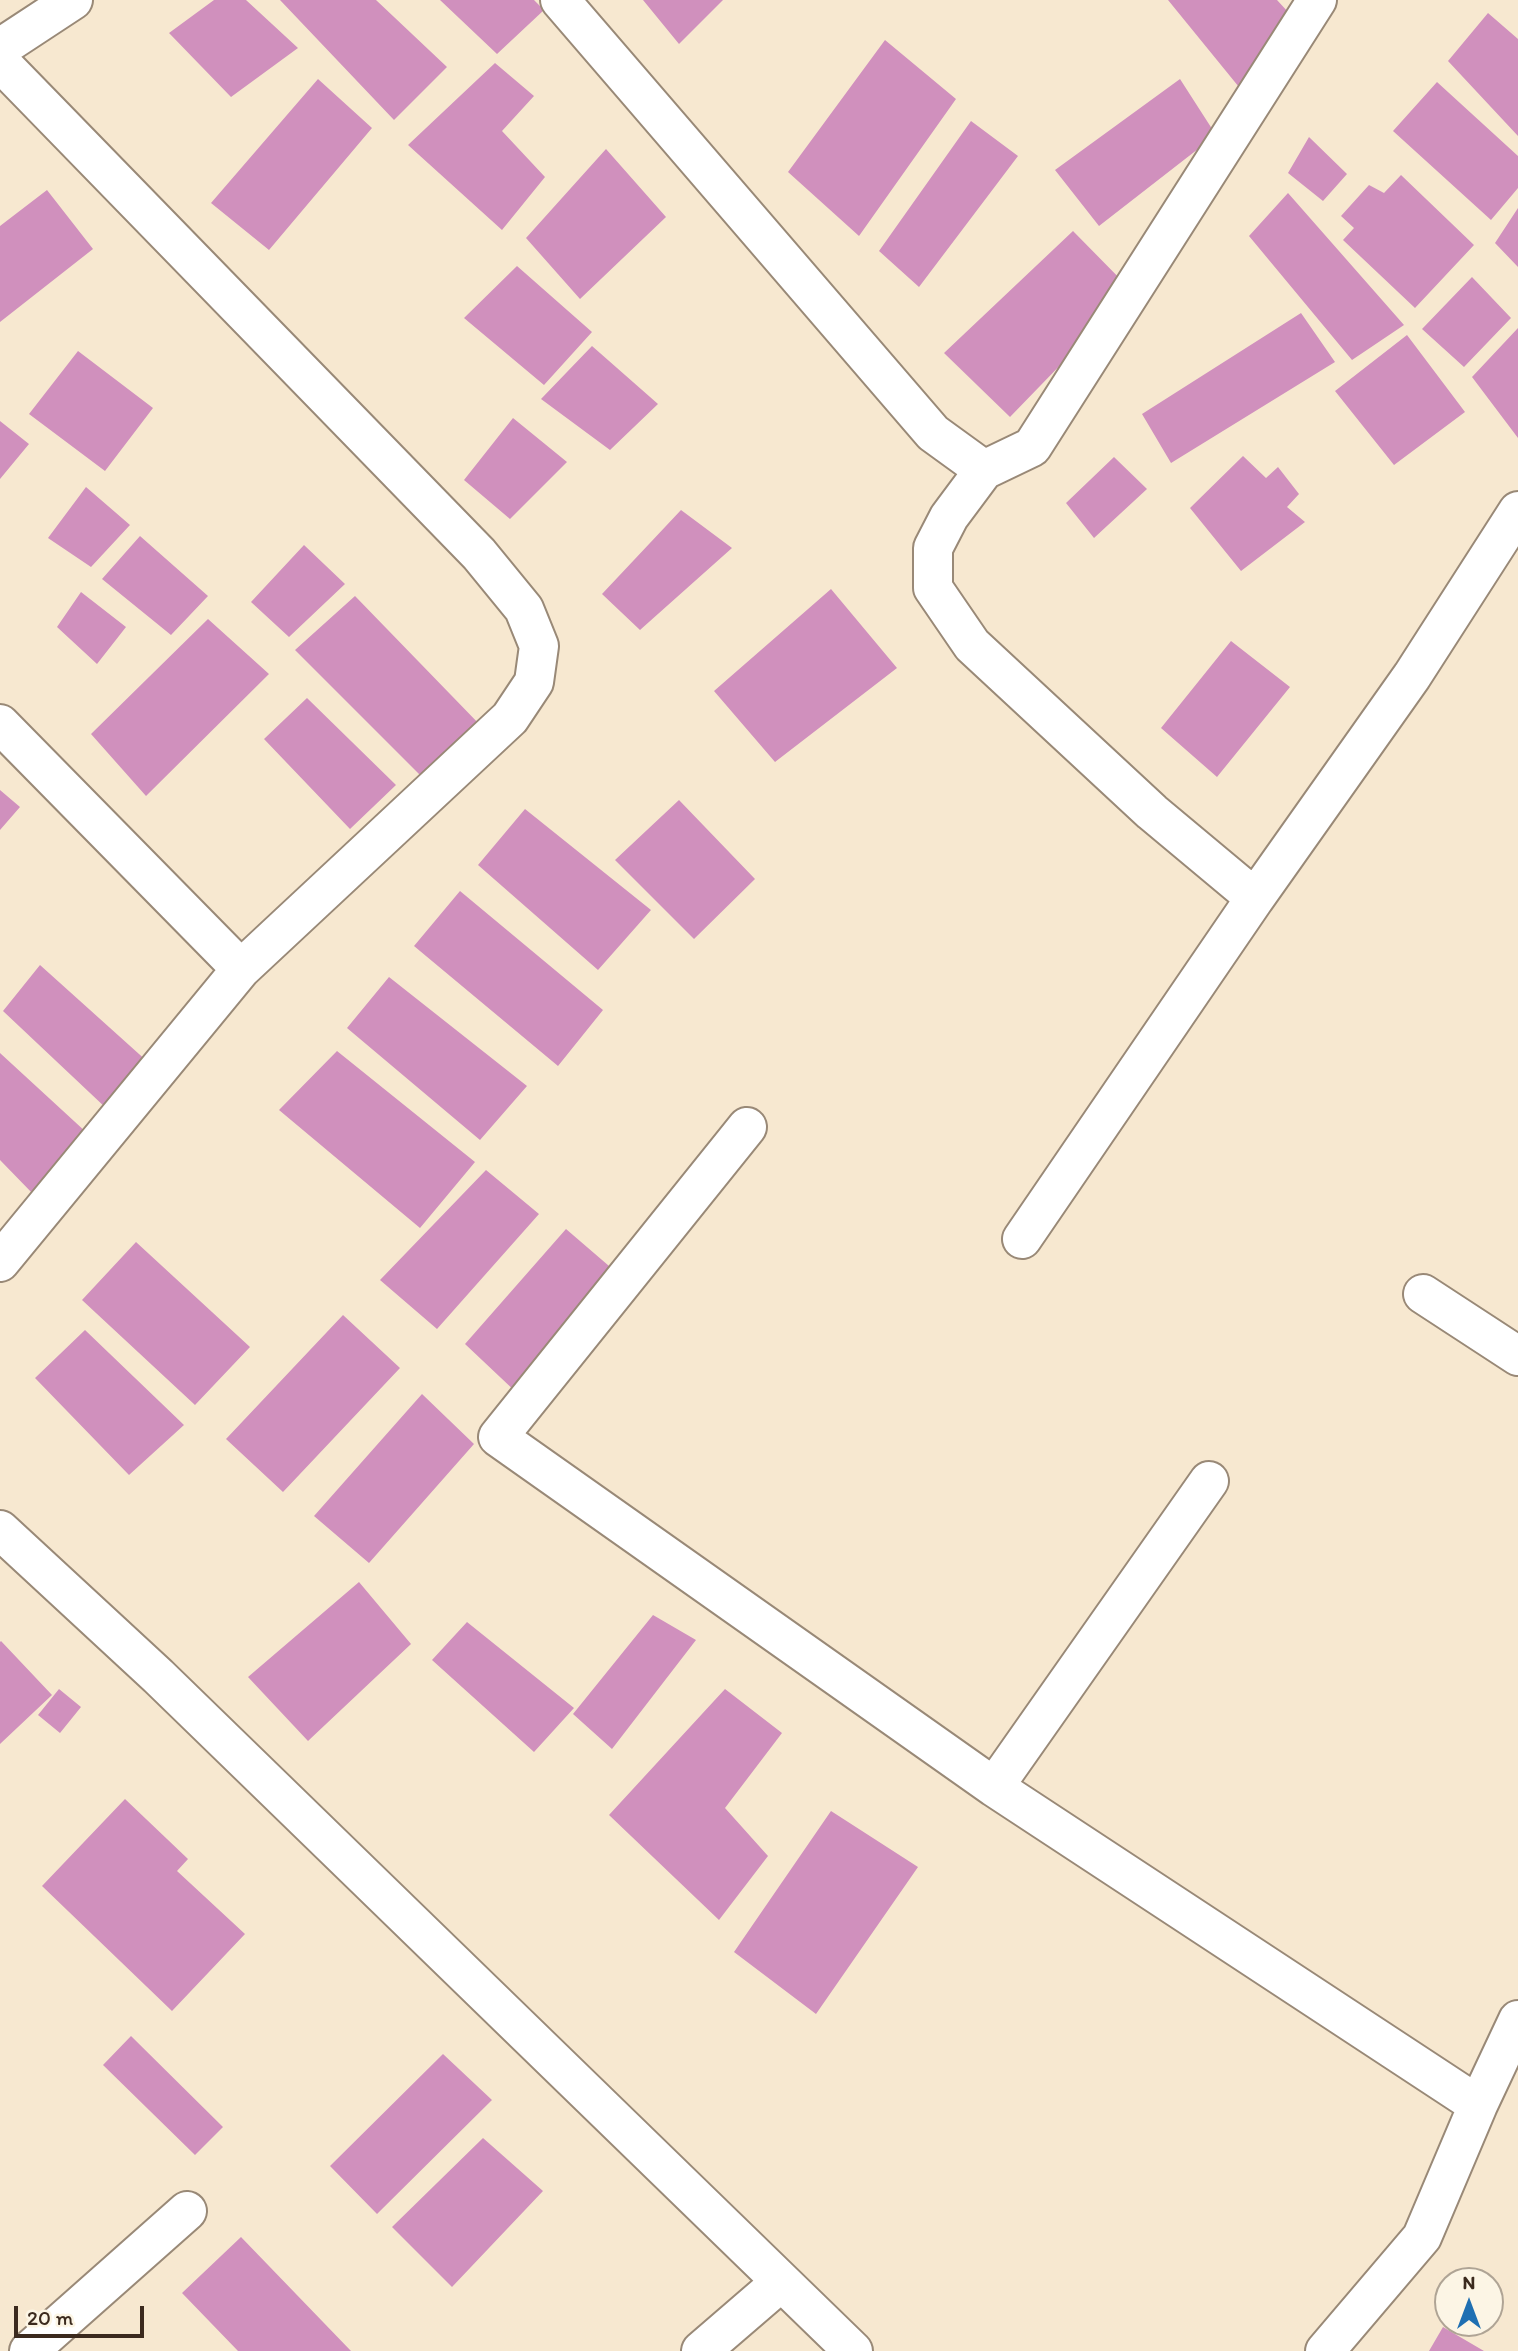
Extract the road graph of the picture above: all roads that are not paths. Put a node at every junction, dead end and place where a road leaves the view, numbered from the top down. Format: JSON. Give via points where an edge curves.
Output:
{"nodes":[{"id":1,"x":73,"y":0,"type":"edge"},
{"id":2,"x":561,"y":0,"type":"edge"},
{"id":3,"x":1317,"y":0,"type":"edge"},
{"id":4,"x":0,"y":48,"type":"edge"},
{"id":5,"x":0,"y":62,"type":"edge"},
{"id":6,"x":984,"y":470,"type":"junction"},
{"id":7,"x":1518,"y":511,"type":"edge"},
{"id":8,"x":0,"y":724,"type":"edge"},
{"id":9,"x":1255,"y":898,"type":"junction"},
{"id":10,"x":241,"y":969,"type":"junction"},
{"id":11,"x":747,"y":1127,"type":"dead end"},
{"id":12,"x":1023,"y":1239,"type":"dead end"},
{"id":13,"x":0,"y":1262,"type":"edge"},
{"id":14,"x":1423,"y":1294,"type":"dead end"},
{"id":15,"x":1518,"y":1356,"type":"edge"},
{"id":16,"x":1209,"y":1481,"type":"dead end"},
{"id":17,"x":0,"y":1530,"type":"edge"},
{"id":18,"x":994,"y":1787,"type":"junction"},
{"id":19,"x":1518,"y":2020,"type":"edge"},
{"id":20,"x":1478,"y":2105,"type":"junction"},
{"id":21,"x":187,"y":2211,"type":"dead end"},
{"id":22,"x":781,"y":2282,"type":"junction"},
{"id":23,"x":29,"y":2351,"type":"edge"},
{"id":24,"x":701,"y":2351,"type":"edge"},
{"id":25,"x":853,"y":2351,"type":"edge"},
{"id":26,"x":1325,"y":2351,"type":"edge"}],
"edges":[{"from":1,"to":4,"type":"street"},
{"from":2,"to":6,"type":"street","via":[[933,433]]},
{"from":3,"to":6,"type":"street","via":[[1032,447]]},
{"from":5,"to":10,"type":"street","via":[[479,554],[524,609],[539,646],[534,682],[510,718]]},
{"from":6,"to":9,"type":"street","via":[[949,517],[933,548],[933,588],[972,645],[1152,812]]},
{"from":7,"to":9,"type":"street","via":[[1412,676]]},
{"from":8,"to":10,"type":"street"},
{"from":9,"to":12,"type":"street"},
{"from":10,"to":13,"type":"street"},
{"from":11,"to":18,"type":"street","via":[[498,1437]]},
{"from":14,"to":15,"type":"street"},
{"from":16,"to":18,"type":"street"},
{"from":17,"to":22,"type":"street","via":[[158,1675]]},
{"from":18,"to":20,"type":"street"},
{"from":19,"to":20,"type":"street"},
{"from":20,"to":26,"type":"street","via":[[1422,2237]]},
{"from":21,"to":23,"type":"street"},
{"from":22,"to":24,"type":"street"},
{"from":22,"to":25,"type":"street"}]}
